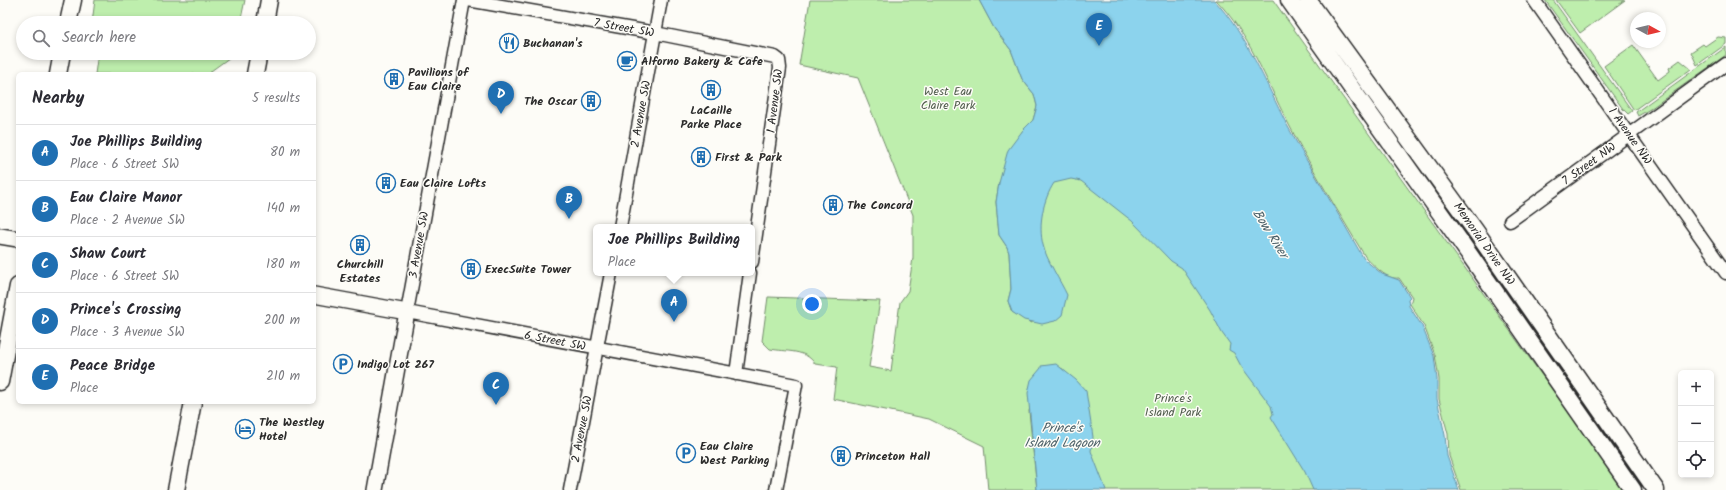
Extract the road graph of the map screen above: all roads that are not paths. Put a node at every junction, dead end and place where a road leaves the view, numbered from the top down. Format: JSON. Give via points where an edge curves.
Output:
{"nodes":[{"id":1,"x":72,"y":0,"type":"edge"},
{"id":2,"x":269,"y":0,"type":"edge"},
{"id":3,"x":464,"y":0,"type":"edge"},
{"id":4,"x":468,"y":0,"type":"edge"},
{"id":5,"x":661,"y":0,"type":"edge"},
{"id":6,"x":1289,"y":0,"type":"edge"},
{"id":7,"x":1308,"y":0,"type":"edge"},
{"id":8,"x":1534,"y":0,"type":"edge"},
{"id":9,"x":69,"y":16,"type":"edge"},
{"id":10,"x":266,"y":16,"type":"edge"},
{"id":11,"x":656,"y":33,"type":"junction"},
{"id":12,"x":61,"y":60,"type":"edge"},
{"id":13,"x":258,"y":60,"type":"edge"},
{"id":14,"x":780,"y":60,"type":"joint"},
{"id":15,"x":1726,"y":64,"type":"edge"},
{"id":16,"x":58,"y":72,"type":"edge"},
{"id":17,"x":255,"y":72,"type":"edge"},
{"id":18,"x":1629,"y":134,"type":"junction"},
{"id":19,"x":1510,"y":221,"type":"dead end"},
{"id":20,"x":621,"y":224,"type":"edge"},
{"id":21,"x":0,"y":236,"type":"edge"},
{"id":22,"x":16,"y":240,"type":"edge"},
{"id":23,"x":755,"y":241,"type":"edge"},
{"id":24,"x":1726,"y":273,"type":"edge"},
{"id":25,"x":610,"y":276,"type":"edge"},
{"id":26,"x":750,"y":276,"type":"edge"},
{"id":27,"x":316,"y":295,"type":"edge"},
{"id":28,"x":16,"y":297,"type":"edge"},
{"id":29,"x":407,"y":312,"type":"junction"},
{"id":30,"x":597,"y":349,"type":"junction"},
{"id":31,"x":736,"y":374,"type":"junction"},
{"id":32,"x":0,"y":382,"type":"edge"},
{"id":33,"x":193,"y":404,"type":"edge"},
{"id":34,"x":176,"y":490,"type":"edge"},
{"id":35,"x":375,"y":490,"type":"edge"},
{"id":36,"x":570,"y":490,"type":"edge"},
{"id":37,"x":776,"y":490,"type":"edge"},
{"id":38,"x":1633,"y":490,"type":"edge"},
{"id":39,"x":1656,"y":490,"type":"edge"}],
"edges":[{"from":1,"to":9,"type":"main road"},
{"from":2,"to":10,"type":"main road"},
{"from":3,"to":29,"type":"street","name":"3 Avenue SW"},
{"from":4,"to":11,"type":"street","name":"7 Street SW"},
{"from":5,"to":11,"type":"street","name":"2 Avenue SW"},
{"from":6,"to":38,"type":"main road","name":"Memorial Drive NW","via":[[1460,240]]},
{"from":7,"to":39,"type":"main road","name":"Memorial Drive NW","via":[[1479,236]]},
{"from":8,"to":18,"type":"street","name":"1 Avenue NW"},
{"from":11,"to":14,"type":"street","name":"7 Street SW","via":[[775,56]]},
{"from":11,"to":20,"type":"street","name":"2 Avenue SW"},
{"from":12,"to":16,"type":"main road"},
{"from":13,"to":17,"type":"main road"},
{"from":14,"to":23,"type":"street","name":"1 Avenue SW"},
{"from":15,"to":18,"type":"street","name":"7 Street NW"},
{"from":18,"to":19,"type":"street","name":"7 Street NW"},
{"from":18,"to":24,"type":"street","name":"1 Avenue NW"},
{"from":21,"to":22,"type":"street"},
{"from":25,"to":30,"type":"street","name":"2 Avenue SW"},
{"from":26,"to":31,"type":"street"},
{"from":27,"to":29,"type":"street","name":"6 Street SW"},
{"from":28,"to":32,"type":"main road"},
{"from":29,"to":30,"type":"street","name":"6 Street SW"},
{"from":29,"to":35,"type":"street","name":"3 Avenue SW"},
{"from":30,"to":31,"type":"street","name":"6 Street SW"},
{"from":30,"to":36,"type":"street","name":"2 Avenue SW"},
{"from":31,"to":37,"type":"street","name":"6 Street SW","via":[[796,385]]},
{"from":33,"to":34,"type":"main road"}]}
